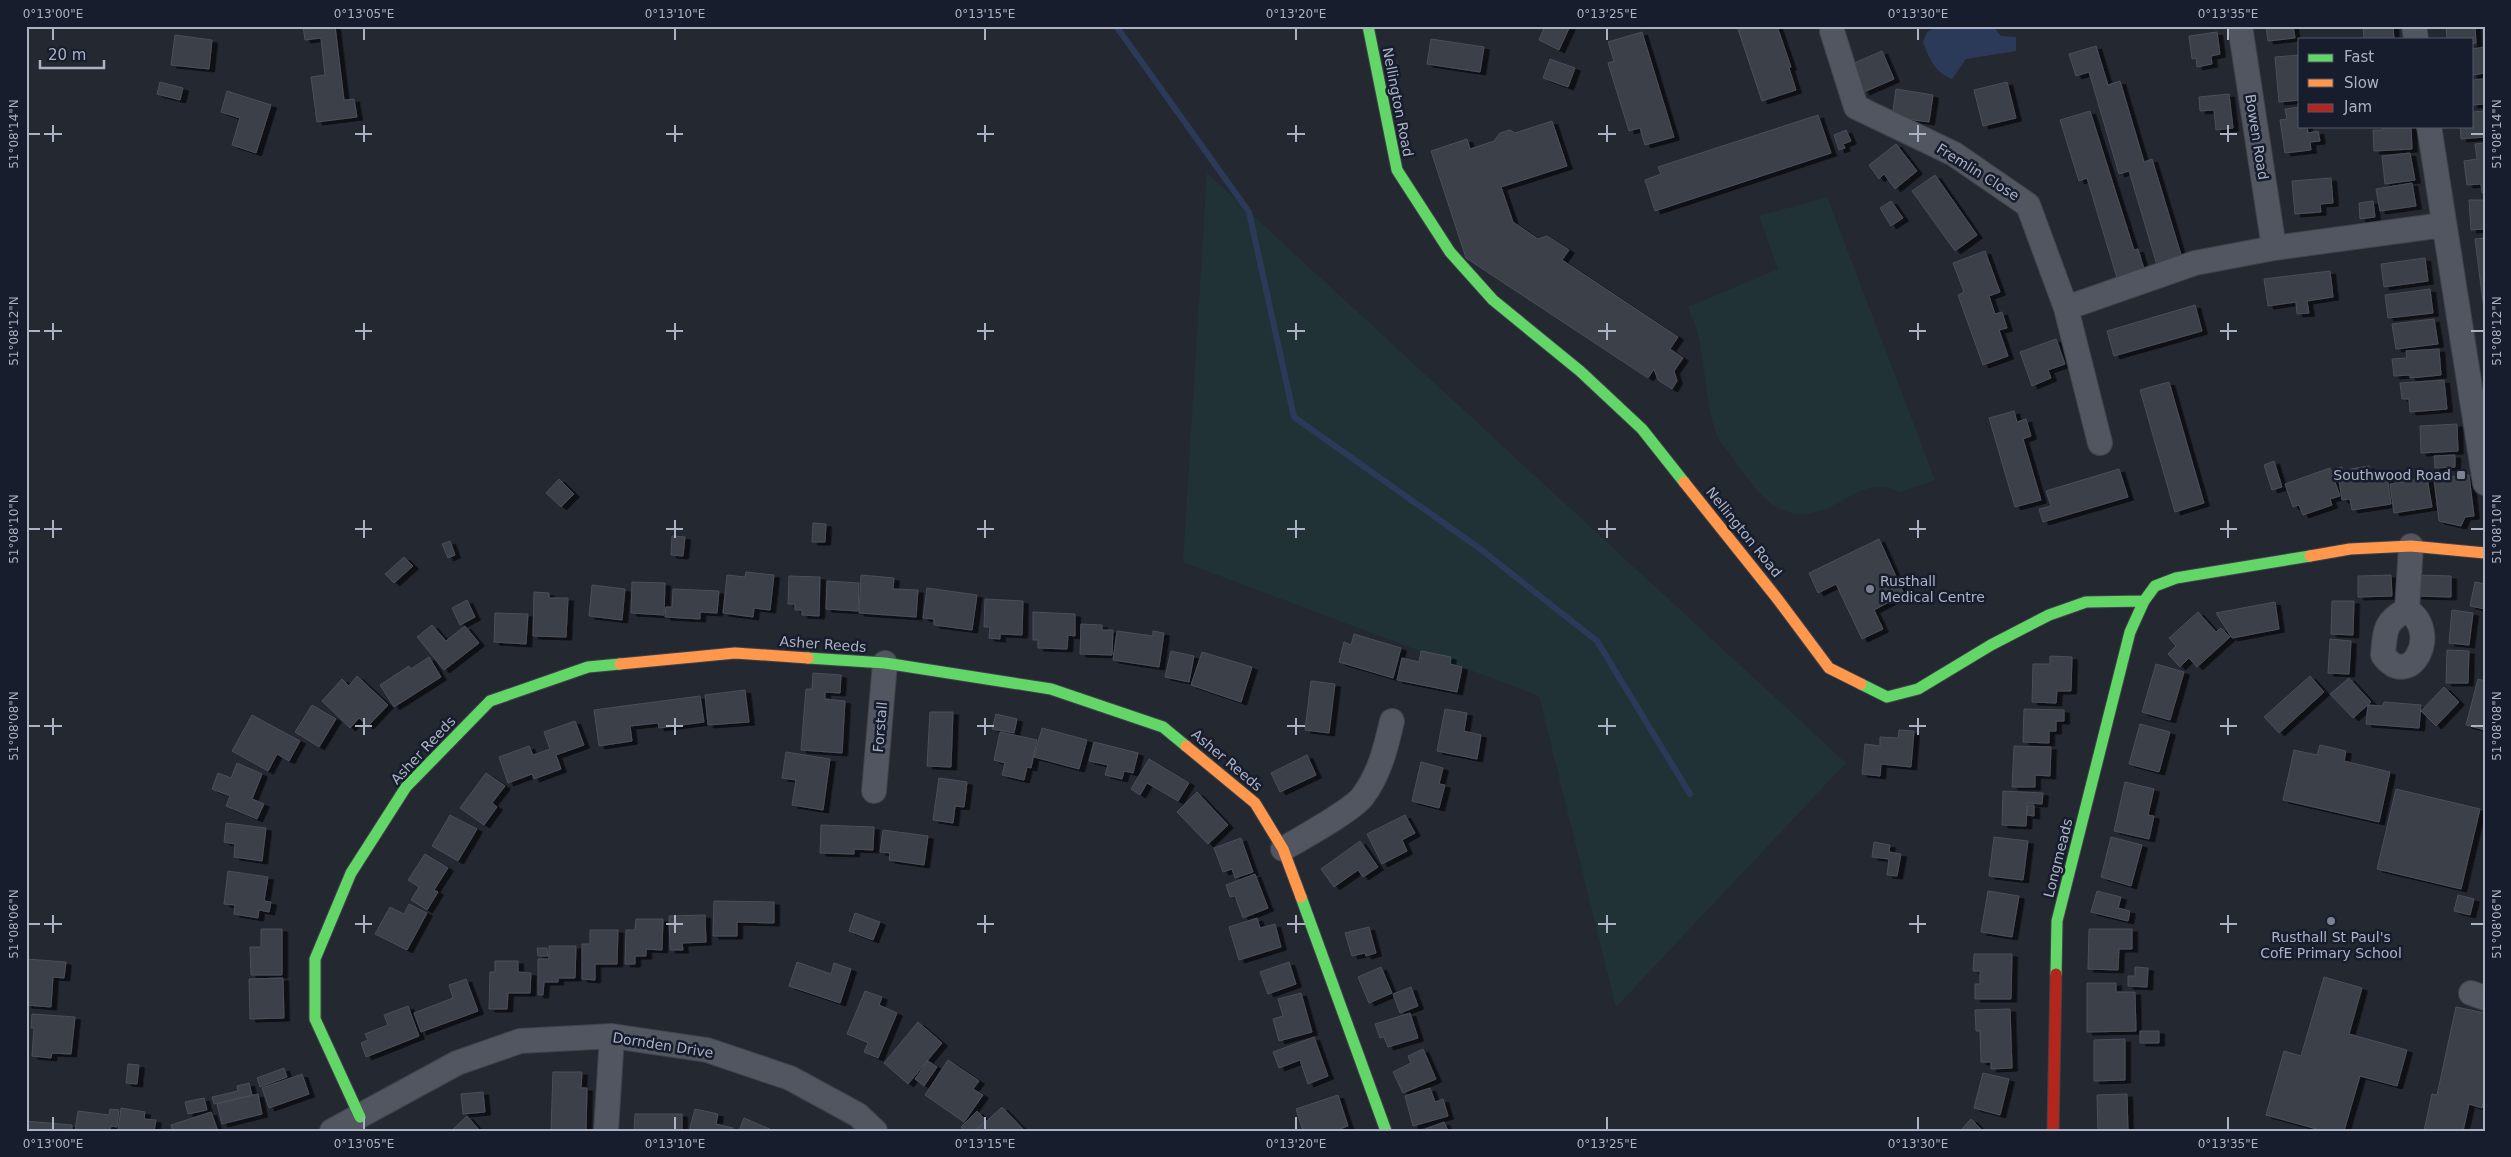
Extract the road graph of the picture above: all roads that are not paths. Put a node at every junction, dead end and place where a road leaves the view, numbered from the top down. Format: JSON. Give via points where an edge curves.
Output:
{"nodes":[{"id":1,"x":1368,"y":26,"type":"edge"},
{"id":2,"x":2240,"y":26,"type":"edge"},
{"id":3,"x":1832,"y":31,"type":"dead end"},
{"id":4,"x":2429,"y":128,"type":"edge"},
{"id":5,"x":2443,"y":225,"type":"junction"},
{"id":6,"x":2274,"y":248,"type":"junction"},
{"id":7,"x":2066,"y":308,"type":"junction"},
{"id":8,"x":2100,"y":442,"type":"dead end"},
{"id":9,"x":2485,"y":483,"type":"edge"},
{"id":10,"x":2410,"y":546,"type":"junction"},
{"id":11,"x":2485,"y":553,"type":"edge"},
{"id":12,"x":2144,"y":601,"type":"junction"},
{"id":13,"x":2407,"y":610,"type":"dead end"},
{"id":14,"x":885,"y":663,"type":"junction"},
{"id":15,"x":1392,"y":721,"type":"dead end"},
{"id":16,"x":874,"y":791,"type":"dead end"},
{"id":17,"x":1283,"y":849,"type":"junction"},
{"id":18,"x":612,"y":1036,"type":"junction"},
{"id":19,"x":360,"y":1117,"type":"junction"},
{"id":20,"x":332,"y":1131,"type":"edge"},
{"id":21,"x":606,"y":1131,"type":"edge"},
{"id":22,"x":876,"y":1131,"type":"edge"},
{"id":23,"x":1386,"y":1131,"type":"edge"},
{"id":24,"x":2053,"y":1131,"type":"edge"}],
"edges":[{"from":1,"to":12,"type":"street","name":"Nellington Road","via":[[1397,170],[1450,252],[1493,300],[1580,371],[1642,429],[1776,596],[1829,668],[1887,697],[1918,689],[2049,615],[2086,602]]},
{"from":2,"to":6,"type":"street","name":"Bowen Road"},
{"from":3,"to":7,"type":"street","name":"Fremlin Close","via":[[1856,107],[1954,154],[2028,205]]},
{"from":4,"to":5,"type":"street"},
{"from":5,"to":6,"type":"street"},
{"from":5,"to":9,"type":"street"},
{"from":6,"to":7,"type":"street","via":[[2195,263]]},
{"from":7,"to":8,"type":"street","name":"Fremlin Close"},
{"from":10,"to":11,"type":"street"},
{"from":10,"to":12,"type":"street","via":[[2350,549],[2176,578],[2155,586]]},
{"from":10,"to":13,"type":"street"},
{"from":12,"to":24,"type":"street","name":"Longmeads","via":[[2130,632],[2058,920]]},
{"from":14,"to":16,"type":"street","name":"Forstall"},
{"from":14,"to":17,"type":"street","name":"Asher Reeds","via":[[1052,689],[1163,727],[1255,803]]},
{"from":14,"to":19,"type":"street","name":"Asher Reeds","via":[[735,653],[588,667],[490,701],[406,787],[351,873],[315,959],[315,1019]]},
{"from":15,"to":17,"type":"street","via":[[1382,763],[1362,798]]},
{"from":17,"to":23,"type":"street","name":"Asher Reeds"},
{"from":18,"to":19,"type":"street","name":"Dornden Drive","via":[[520,1041],[457,1064]]},
{"from":18,"to":21,"type":"street"},
{"from":18,"to":22,"type":"street","name":"Dornden Drive","via":[[707,1050],[790,1078],[858,1115]]},
{"from":19,"to":20,"type":"street","name":"Dornden Drive"}]}
